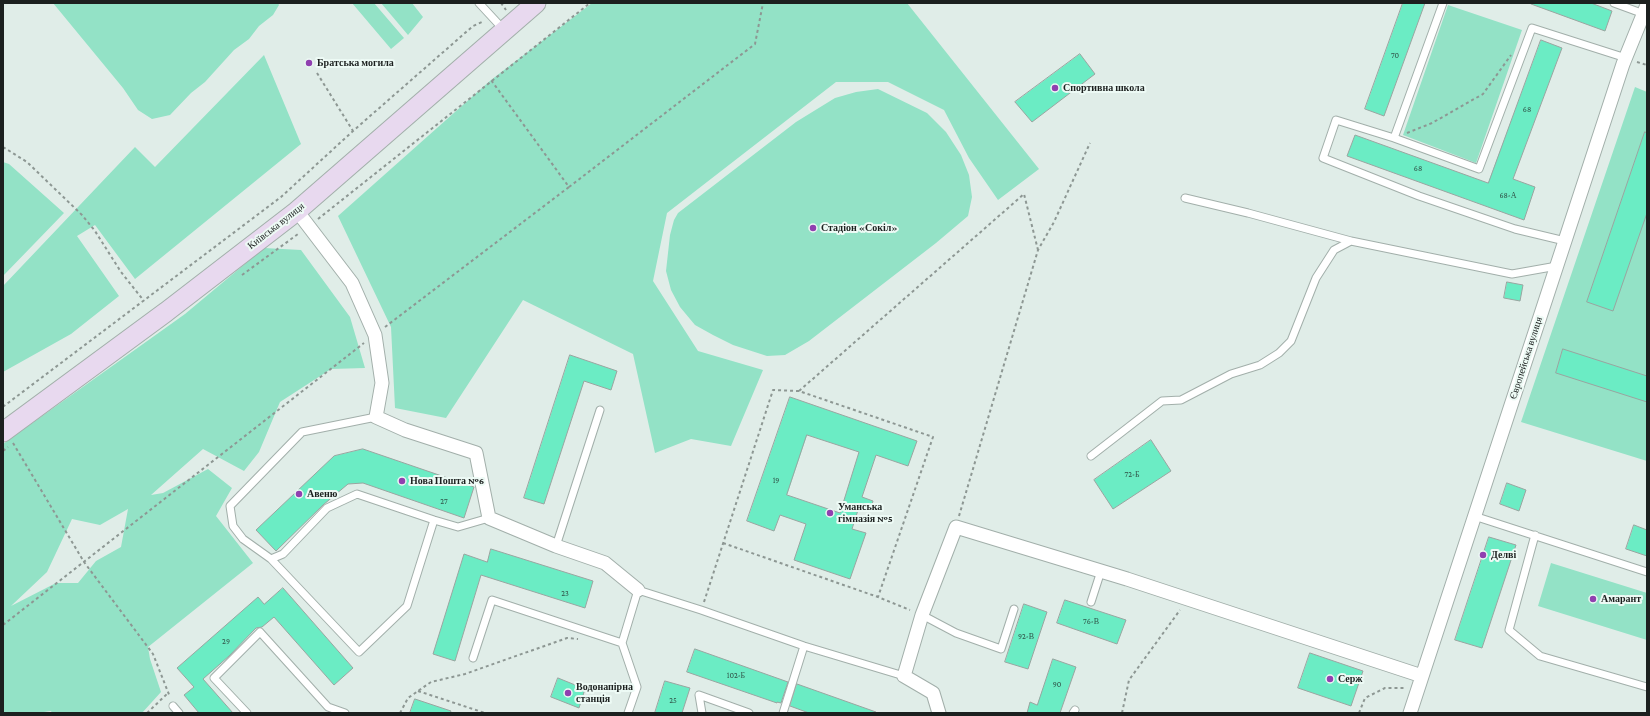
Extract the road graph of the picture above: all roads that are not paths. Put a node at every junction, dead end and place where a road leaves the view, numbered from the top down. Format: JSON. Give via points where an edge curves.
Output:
{"nodes":[{"id":1,"x":479,"y":3,"type":"edge"},
{"id":2,"x":489,"y":3,"type":"edge"},
{"id":3,"x":536,"y":3,"type":"edge"},
{"id":4,"x":1442,"y":3,"type":"edge"},
{"id":5,"x":1614,"y":3,"type":"edge"},
{"id":6,"x":1645,"y":9,"type":"edge"},
{"id":7,"x":486,"y":11,"type":"junction"},
{"id":8,"x":498,"y":24,"type":"junction"},
{"id":9,"x":1626,"y":58,"type":"junction"},
{"id":10,"x":1397,"y":137,"type":"junction"},
{"id":11,"x":1185,"y":198,"type":"dead end"},
{"id":12,"x":296,"y":211,"type":"junction"},
{"id":13,"x":1351,"y":241,"type":"junction"},
{"id":14,"x":1565,"y":241,"type":"junction"},
{"id":15,"x":1557,"y":266,"type":"junction"},
{"id":16,"x":600,"y":410,"type":"dead end"},
{"id":17,"x":376,"y":417,"type":"junction"},
{"id":18,"x":6,"y":435,"type":"edge"},
{"id":19,"x":1091,"y":456,"type":"dead end"},
{"id":20,"x":1474,"y":516,"type":"junction"},
{"id":21,"x":489,"y":518,"type":"junction"},
{"id":22,"x":434,"y":520,"type":"junction"},
{"id":23,"x":1535,"y":535,"type":"junction"},
{"id":24,"x":556,"y":546,"type":"junction"},
{"id":25,"x":271,"y":560,"type":"junction"},
{"id":26,"x":1101,"y":571,"type":"junction"},
{"id":27,"x":1647,"y":572,"type":"edge"},
{"id":28,"x":638,"y":590,"type":"junction"},
{"id":29,"x":1091,"y":602,"type":"dead end"},
{"id":30,"x":1014,"y":609,"type":"dead end"},
{"id":31,"x":922,"y":616,"type":"junction"},
{"id":32,"x":622,"y":643,"type":"junction"},
{"id":33,"x":804,"y":646,"type":"junction"},
{"id":34,"x":473,"y":658,"type":"dead end"},
{"id":35,"x":904,"y":676,"type":"junction"},
{"id":36,"x":1422,"y":676,"type":"junction"},
{"id":37,"x":1647,"y":687,"type":"edge"},
{"id":38,"x":173,"y":706,"type":"road end"},
{"id":39,"x":328,"y":707,"type":"junction"},
{"id":40,"x":179,"y":713,"type":"edge"},
{"id":41,"x":247,"y":713,"type":"edge"},
{"id":42,"x":322,"y":713,"type":"edge"},
{"id":43,"x":345,"y":713,"type":"edge"},
{"id":44,"x":628,"y":713,"type":"edge"},
{"id":45,"x":702,"y":713,"type":"edge"},
{"id":46,"x":749,"y":713,"type":"edge"},
{"id":47,"x":783,"y":713,"type":"edge"},
{"id":48,"x":939,"y":713,"type":"edge"},
{"id":49,"x":1410,"y":713,"type":"edge"}],
"edges":[{"from":1,"to":7,"type":"lane"},
{"from":2,"to":7,"type":"lane"},
{"from":3,"to":8,"type":"main road","name":"Київська вулиця"},
{"from":4,"to":10,"type":"lane"},
{"from":5,"to":6,"type":"lane"},
{"from":6,"to":9,"type":"street","name":"Європейська вулиця"},
{"from":7,"to":8,"type":"lane"},
{"from":8,"to":12,"type":"main road","name":"Київська вулиця"},
{"from":9,"to":10,"type":"lane","via":[[1532,28],[1479,169]]},
{"from":9,"to":14,"type":"street","name":"Європейська вулиця"},
{"from":10,"to":14,"type":"lane","via":[[1336,120],[1323,158],[1419,196],[1515,229]]},
{"from":11,"to":13,"type":"lane"},
{"from":12,"to":17,"type":"street","via":[[352,283],[375,335],[382,383]]},
{"from":12,"to":18,"type":"main road","name":"Київська вулиця"},
{"from":13,"to":15,"type":"lane","via":[[1512,274]]},
{"from":13,"to":19,"type":"lane","via":[[1334,250],[1316,278],[1291,341],[1279,353],[1260,365],[1231,374],[1181,400],[1162,401]]},
{"from":14,"to":15,"type":"street","name":"Європейська вулиця"},
{"from":15,"to":20,"type":"street","name":"Європейська вулиця"},
{"from":16,"to":24,"type":"lane"},
{"from":17,"to":21,"type":"street","via":[[405,430],[476,453]]},
{"from":17,"to":25,"type":"lane","via":[[302,432],[230,506],[233,526],[243,539]]},
{"from":20,"to":23,"type":"lane"},
{"from":20,"to":36,"type":"street","name":"Європейська вулиця"},
{"from":21,"to":22,"type":"lane","via":[[458,527]]},
{"from":21,"to":24,"type":"street"},
{"from":22,"to":25,"type":"lane","via":[[357,494],[327,508],[284,554]]},
{"from":22,"to":25,"type":"lane","via":[[407,606],[360,652]]},
{"from":23,"to":27,"type":"lane"},
{"from":23,"to":37,"type":"lane","via":[[1509,630],[1540,656]]},
{"from":24,"to":28,"type":"street","via":[[605,563]]},
{"from":26,"to":29,"type":"lane"},
{"from":26,"to":31,"type":"street","via":[[956,527]]},
{"from":26,"to":36,"type":"street"},
{"from":28,"to":32,"type":"lane"},
{"from":28,"to":33,"type":"lane"},
{"from":30,"to":31,"type":"lane","via":[[1001,649],[956,633]]},
{"from":31,"to":35,"type":"street"},
{"from":32,"to":34,"type":"lane","via":[[492,600]]},
{"from":32,"to":44,"type":"lane","via":[[636,687]]},
{"from":33,"to":35,"type":"lane"},
{"from":33,"to":47,"type":"lane"},
{"from":35,"to":48,"type":"street","via":[[933,693]]},
{"from":36,"to":49,"type":"street","name":"Європейська вулиця"},
{"from":38,"to":40,"type":"lane"},
{"from":39,"to":41,"type":"lane","via":[[260,632],[214,678]]},
{"from":39,"to":42,"type":"lane"},
{"from":39,"to":43,"type":"lane"},
{"from":45,"to":46,"type":"lane","via":[[699,695]]}]}
